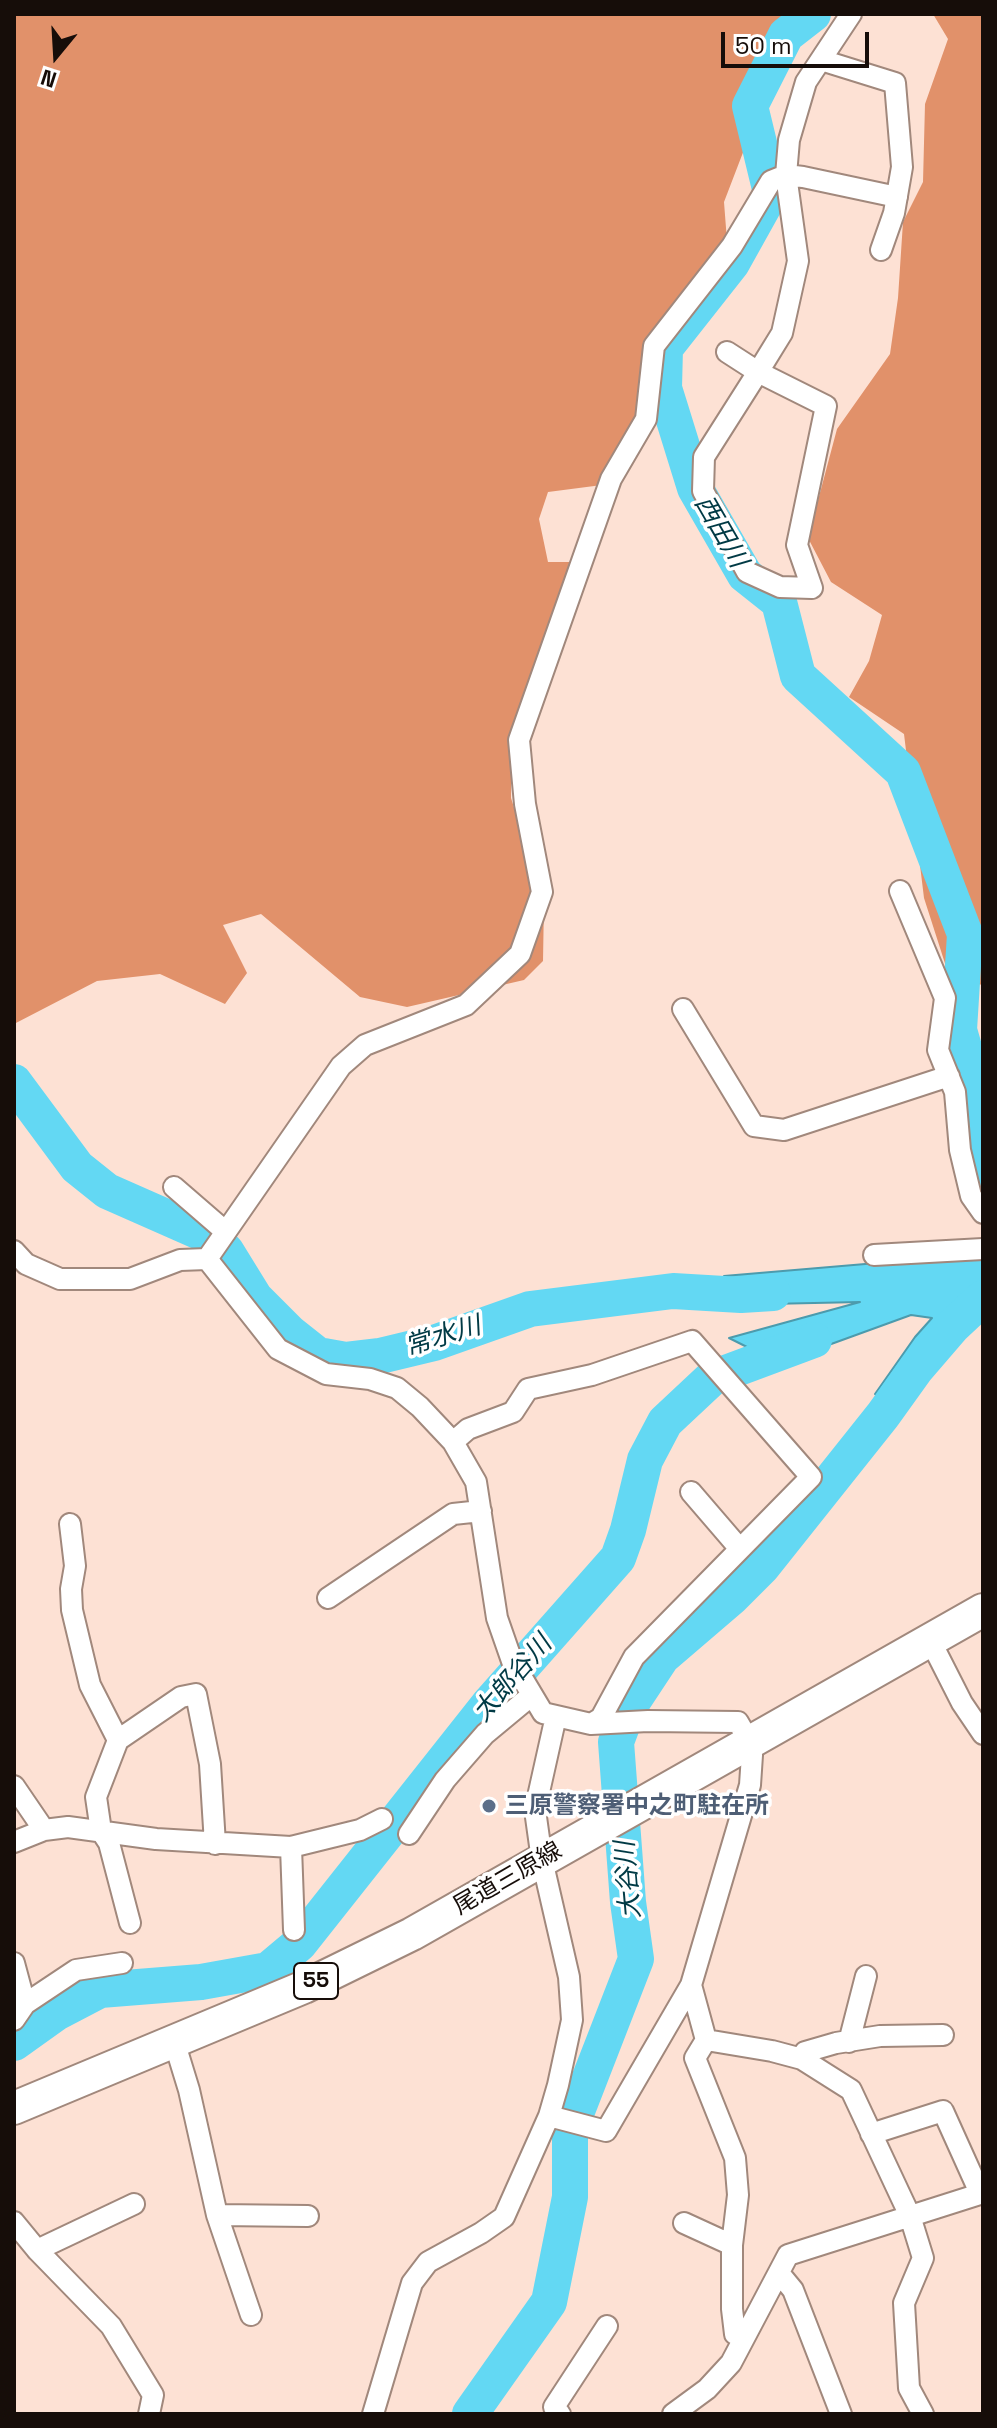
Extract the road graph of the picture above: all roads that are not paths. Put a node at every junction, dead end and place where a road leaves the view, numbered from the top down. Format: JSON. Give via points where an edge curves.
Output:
{"nodes":[{"id":1,"x":851,"y":14,"type":"edge"},
{"id":2,"x":821,"y":60,"type":"junction"},
{"id":3,"x":786,"y":175,"type":"junction"},
{"id":4,"x":897,"y":197,"type":"junction"},
{"id":5,"x":881,"y":250,"type":"dead end"},
{"id":6,"x":727,"y":352,"type":"dead end"},
{"id":7,"x":758,"y":372,"type":"junction"},
{"id":8,"x":900,"y":891,"type":"dead end"},
{"id":9,"x":683,"y":1009,"type":"dead end"},
{"id":10,"x":949,"y":1076,"type":"junction"},
{"id":11,"x":174,"y":1187,"type":"dead end"},
{"id":12,"x":983,"y":1213,"type":"edge"},
{"id":13,"x":226,"y":1232,"type":"junction"},
{"id":14,"x":983,"y":1249,"type":"edge"},
{"id":15,"x":14,"y":1251,"type":"edge"},
{"id":16,"x":874,"y":1255,"type":"dead end"},
{"id":17,"x":207,"y":1259,"type":"junction"},
{"id":18,"x":453,"y":1442,"type":"junction"},
{"id":19,"x":691,"y":1492,"type":"dead end"},
{"id":20,"x":481,"y":1511,"type":"junction"},
{"id":21,"x":70,"y":1524,"type":"dead end"},
{"id":22,"x":740,"y":1549,"type":"junction"},
{"id":23,"x":328,"y":1598,"type":"dead end"},
{"id":24,"x":983,"y":1610,"type":"edge"},
{"id":25,"x":930,"y":1640,"type":"junction"},
{"id":26,"x":529,"y":1690,"type":"junction"},
{"id":27,"x":556,"y":1716,"type":"junction"},
{"id":28,"x":591,"y":1724,"type":"junction"},
{"id":29,"x":983,"y":1734,"type":"edge"},
{"id":30,"x":118,"y":1740,"type":"junction"},
{"id":31,"x":749,"y":1741,"type":"junction"},
{"id":32,"x":14,"y":1786,"type":"edge"},
{"id":33,"x":382,"y":1819,"type":"dead end"},
{"id":34,"x":44,"y":1830,"type":"junction"},
{"id":35,"x":101,"y":1831,"type":"junction"},
{"id":36,"x":409,"y":1834,"type":"dead end"},
{"id":37,"x":14,"y":1842,"type":"edge"},
{"id":38,"x":215,"y":1844,"type":"junction"},
{"id":39,"x":291,"y":1847,"type":"junction"},
{"id":40,"x":542,"y":1860,"type":"junction"},
{"id":41,"x":130,"y":1923,"type":"dead end"},
{"id":42,"x":294,"y":1930,"type":"dead end"},
{"id":43,"x":14,"y":1963,"type":"edge"},
{"id":44,"x":122,"y":1963,"type":"dead end"},
{"id":45,"x":866,"y":1976,"type":"dead end"},
{"id":46,"x":691,"y":1985,"type":"junction"},
{"id":47,"x":20,"y":2012,"type":"edge"},
{"id":48,"x":943,"y":2035,"type":"dead end"},
{"id":49,"x":706,"y":2040,"type":"junction"},
{"id":50,"x":174,"y":2041,"type":"junction"},
{"id":51,"x":849,"y":2042,"type":"junction"},
{"id":52,"x":802,"y":2059,"type":"junction"},
{"id":53,"x":14,"y":2108,"type":"edge"},
{"id":54,"x":549,"y":2116,"type":"junction"},
{"id":55,"x":871,"y":2134,"type":"junction"},
{"id":56,"x":982,"y":2193,"type":"edge"},
{"id":57,"x":134,"y":2204,"type":"dead end"},
{"id":58,"x":217,"y":2215,"type":"junction"},
{"id":59,"x":308,"y":2216,"type":"dead end"},
{"id":60,"x":910,"y":2216,"type":"junction"},
{"id":61,"x":14,"y":2222,"type":"edge"},
{"id":62,"x":684,"y":2223,"type":"dead end"},
{"id":63,"x":732,"y":2245,"type":"junction"},
{"id":64,"x":37,"y":2250,"type":"junction"},
{"id":65,"x":779,"y":2273,"type":"junction"},
{"id":66,"x":251,"y":2315,"type":"dead end"},
{"id":67,"x":607,"y":2326,"type":"dead end"},
{"id":68,"x":744,"y":2338,"type":"junction"},
{"id":69,"x":149,"y":2414,"type":"edge"},
{"id":70,"x":373,"y":2414,"type":"edge"},
{"id":71,"x":560,"y":2414,"type":"edge"},
{"id":72,"x":673,"y":2414,"type":"edge"},
{"id":73,"x":841,"y":2414,"type":"edge"},
{"id":74,"x":923,"y":2414,"type":"edge"}],
"edges":[{"from":1,"to":2,"type":"street"},
{"from":2,"to":3,"type":"street","via":[[806,82],[789,140]]},
{"from":2,"to":4,"type":"street","via":[[895,83],[902,167]]},
{"from":3,"to":4,"type":"street"},
{"from":3,"to":7,"type":"street","via":[[798,261],[782,333]]},
{"from":3,"to":13,"type":"street","via":[[771,181],[732,246],[654,346],[646,419],[611,479],[519,740],[542,892],[520,954],[466,1005],[365,1045],[341,1066]]},
{"from":4,"to":5,"type":"street"},
{"from":6,"to":7,"type":"street"},
{"from":7,"to":7,"type":"street","via":[[826,406],[797,545],[812,588],[780,587],[747,572],[703,491],[704,457]]},
{"from":8,"to":10,"type":"street","via":[[945,998],[938,1050]]},
{"from":9,"to":10,"type":"street","via":[[754,1126],[784,1130]]},
{"from":10,"to":12,"type":"street","via":[[971,1196]]},
{"from":11,"to":13,"type":"street"},
{"from":13,"to":17,"type":"street"},
{"from":14,"to":16,"type":"street"},
{"from":15,"to":17,"type":"street","via":[[26,1264],[60,1279],[130,1279],[180,1260]]},
{"from":17,"to":18,"type":"street","via":[[278,1349],[326,1374],[397,1388]]},
{"from":18,"to":20,"type":"street","via":[[476,1482]]},
{"from":18,"to":22,"type":"street","via":[[468,1429],[513,1412],[528,1389],[592,1375],[692,1341],[811,1477]]},
{"from":19,"to":22,"type":"street"},
{"from":20,"to":23,"type":"street","via":[[453,1514]]},
{"from":20,"to":26,"type":"street","via":[[497,1618]]},
{"from":21,"to":30,"type":"street","via":[[75,1566],[72,1610],[90,1685]]},
{"from":22,"to":28,"type":"street","via":[[634,1657],[601,1718]]},
{"from":24,"to":25,"type":"main road","name":"尾道三原線","number":"55"},
{"from":25,"to":29,"type":"street"},
{"from":25,"to":31,"type":"main road","name":"尾道三原線","number":"55"},
{"from":26,"to":27,"type":"street","via":[[543,1713]]},
{"from":26,"to":36,"type":"street","via":[[445,1780]]},
{"from":27,"to":28,"type":"street"},
{"from":27,"to":40,"type":"street","via":[[535,1810]]},
{"from":28,"to":31,"type":"street","via":[[738,1722]]},
{"from":30,"to":35,"type":"street","via":[[96,1797]]},
{"from":30,"to":38,"type":"street","via":[[181,1697],[196,1694],[210,1764]]},
{"from":31,"to":40,"type":"main road","name":"尾道三原線","number":"55"},
{"from":31,"to":46,"type":"street","via":[[750,1785]]},
{"from":32,"to":34,"type":"street"},
{"from":33,"to":39,"type":"street","via":[[360,1830]]},
{"from":34,"to":35,"type":"street"},
{"from":34,"to":37,"type":"street"},
{"from":35,"to":38,"type":"street"},
{"from":35,"to":41,"type":"street","via":[[109,1843]]},
{"from":38,"to":39,"type":"street"},
{"from":39,"to":42,"type":"street"},
{"from":40,"to":50,"type":"main road","name":"尾道三原線","number":"55","via":[[399,1941]]},
{"from":40,"to":54,"type":"street","via":[[569,1977],[572,2020]]},
{"from":43,"to":47,"type":"street"},
{"from":44,"to":47,"type":"street","via":[[76,1970]]},
{"from":45,"to":51,"type":"street"},
{"from":46,"to":49,"type":"street"},
{"from":46,"to":54,"type":"street","via":[[606,2131]]},
{"from":48,"to":51,"type":"street"},
{"from":49,"to":52,"type":"street"},
{"from":49,"to":63,"type":"street","via":[[695,2058],[735,2158],[738,2195]]},
{"from":50,"to":53,"type":"main road","name":"尾道三原線","number":"55"},
{"from":50,"to":58,"type":"street"},
{"from":51,"to":52,"type":"street","via":[[805,2052]]},
{"from":52,"to":55,"type":"street","via":[[851,2090]]},
{"from":54,"to":70,"type":"street","via":[[504,2217],[428,2262],[412,2283]]},
{"from":55,"to":56,"type":"street","via":[[943,2111]]},
{"from":55,"to":60,"type":"street"},
{"from":56,"to":60,"type":"street"},
{"from":57,"to":64,"type":"street"},
{"from":58,"to":59,"type":"street"},
{"from":58,"to":66,"type":"street"},
{"from":60,"to":65,"type":"street","via":[[788,2255]]},
{"from":60,"to":74,"type":"street","via":[[923,2258],[904,2303],[909,2388]]},
{"from":61,"to":64,"type":"street"},
{"from":62,"to":63,"type":"street"},
{"from":63,"to":68,"type":"street","via":[[735,2334]]},
{"from":64,"to":69,"type":"street","via":[[111,2326],[153,2395]]},
{"from":65,"to":68,"type":"street"},
{"from":65,"to":73,"type":"street","via":[[793,2290]]},
{"from":67,"to":71,"type":"street","via":[[554,2407]]},
{"from":68,"to":72,"type":"street","via":[[731,2363],[707,2389]]}]}
